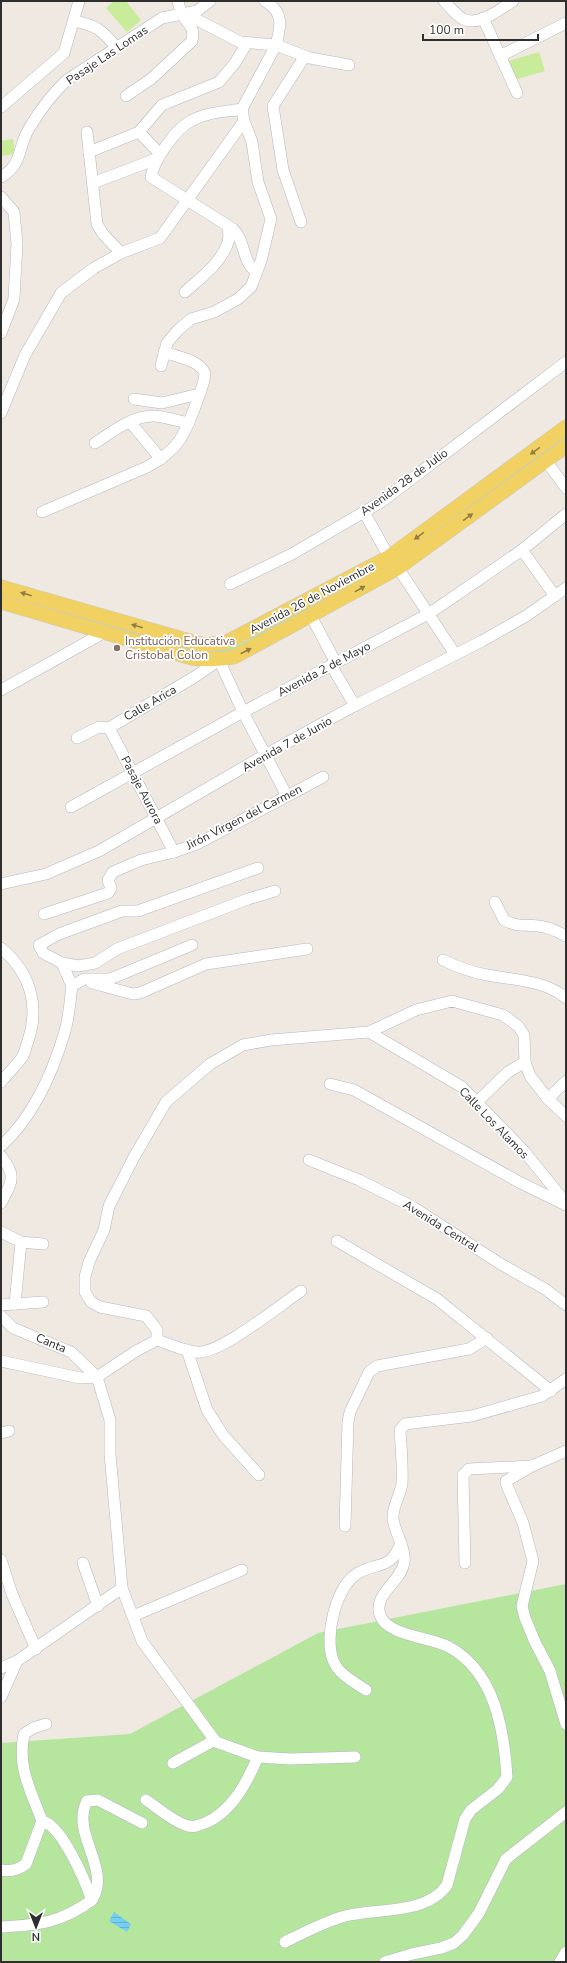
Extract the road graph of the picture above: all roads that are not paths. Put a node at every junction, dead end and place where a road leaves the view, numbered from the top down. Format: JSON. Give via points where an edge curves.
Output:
{"nodes":[{"id":1,"x":79,"y":1,"type":"edge"},
{"id":2,"x":178,"y":1,"type":"edge"},
{"id":3,"x":210,"y":1,"type":"edge"},
{"id":4,"x":265,"y":1,"type":"edge"},
{"id":5,"x":444,"y":1,"type":"edge"},
{"id":6,"x":513,"y":1,"type":"edge"},
{"id":7,"x":184,"y":14,"type":"junction"},
{"id":8,"x":483,"y":18,"type":"junction"},
{"id":9,"x":74,"y":21,"type":"junction"},
{"id":10,"x":566,"y":23,"type":"edge"},
{"id":11,"x":247,"y":43,"type":"junction"},
{"id":12,"x":276,"y":45,"type":"junction"},
{"id":13,"x":116,"y":47,"type":"junction"},
{"id":14,"x":305,"y":56,"type":"junction"},
{"id":15,"x":500,"y":56,"type":"junction"},
{"id":16,"x":349,"y":65,"type":"dead end"},
{"id":17,"x":517,"y":93,"type":"dead end"},
{"id":18,"x":126,"y":96,"type":"dead end"},
{"id":19,"x":1,"y":107,"type":"edge"},
{"id":20,"x":242,"y":109,"type":"junction"},
{"id":21,"x":244,"y":121,"type":"junction"},
{"id":22,"x":87,"y":132,"type":"dead end"},
{"id":23,"x":139,"y":132,"type":"junction"},
{"id":24,"x":88,"y":152,"type":"junction"},
{"id":25,"x":158,"y":156,"type":"junction"},
{"id":26,"x":1,"y":176,"type":"edge"},
{"id":27,"x":93,"y":183,"type":"junction"},
{"id":28,"x":1,"y":197,"type":"edge"},
{"id":29,"x":188,"y":202,"type":"junction"},
{"id":30,"x":301,"y":222,"type":"dead end"},
{"id":31,"x":228,"y":227,"type":"junction"},
{"id":32,"x":120,"y":253,"type":"junction"},
{"id":33,"x":257,"y":272,"type":"junction"},
{"id":34,"x":184,"y":292,"type":"dead end"},
{"id":35,"x":1,"y":333,"type":"edge"},
{"id":36,"x":164,"y":352,"type":"junction"},
{"id":37,"x":566,"y":362,"type":"edge"},
{"id":38,"x":161,"y":366,"type":"dead end"},
{"id":39,"x":199,"y":394,"type":"junction"},
{"id":40,"x":134,"y":399,"type":"dead end"},
{"id":41,"x":1,"y":413,"type":"edge"},
{"id":42,"x":130,"y":422,"type":"junction"},
{"id":43,"x":189,"y":423,"type":"junction"},
{"id":44,"x":566,"y":427,"type":"edge"},
{"id":45,"x":95,"y":443,"type":"dead end"},
{"id":46,"x":566,"y":446,"type":"edge"},
{"id":47,"x":161,"y":459,"type":"junction"},
{"id":48,"x":546,"y":460,"type":"junction"},
{"id":49,"x":566,"y":488,"type":"edge"},
{"id":50,"x":42,"y":512,"type":"dead end"},
{"id":51,"x":364,"y":512,"type":"junction"},
{"id":52,"x":566,"y":514,"type":"edge"},
{"id":53,"x":522,"y":550,"type":"junction"},
{"id":54,"x":389,"y":557,"type":"junction"},
{"id":55,"x":398,"y":568,"type":"junction"},
{"id":56,"x":230,"y":584,"type":"dead end"},
{"id":57,"x":1,"y":587,"type":"edge"},
{"id":58,"x":566,"y":588,"type":"edge"},
{"id":59,"x":555,"y":596,"type":"junction"},
{"id":60,"x":1,"y":602,"type":"edge"},
{"id":61,"x":51,"y":602,"type":"junction"},
{"id":62,"x":428,"y":614,"type":"junction"},
{"id":63,"x":47,"y":616,"type":"junction"},
{"id":64,"x":311,"y":616,"type":"junction"},
{"id":65,"x":105,"y":632,"type":"junction"},
{"id":66,"x":456,"y":654,"type":"junction"},
{"id":67,"x":219,"y":660,"type":"junction"},
{"id":68,"x":334,"y":664,"type":"junction"},
{"id":69,"x":1,"y":690,"type":"edge"},
{"id":70,"x":355,"y":706,"type":"junction"},
{"id":71,"x":243,"y":712,"type":"junction"},
{"id":72,"x":108,"y":728,"type":"junction"},
{"id":73,"x":77,"y":738,"type":"dead end"},
{"id":74,"x":265,"y":755,"type":"junction"},
{"id":75,"x":133,"y":774,"type":"junction"},
{"id":76,"x":323,"y":777,"type":"dead end"},
{"id":77,"x":287,"y":796,"type":"junction"},
{"id":78,"x":71,"y":806,"type":"dead end"},
{"id":79,"x":156,"y":817,"type":"junction"},
{"id":80,"x":174,"y":852,"type":"junction"},
{"id":81,"x":258,"y":868,"type":"dead end"},
{"id":82,"x":1,"y":884,"type":"edge"},
{"id":83,"x":275,"y":890,"type":"dead end"},
{"id":84,"x":495,"y":902,"type":"dead end"},
{"id":85,"x":44,"y":914,"type":"dead end"},
{"id":86,"x":566,"y":936,"type":"edge"},
{"id":87,"x":192,"y":945,"type":"dead end"},
{"id":88,"x":1,"y":948,"type":"edge"},
{"id":89,"x":307,"y":949,"type":"dead end"},
{"id":90,"x":443,"y":960,"type":"dead end"},
{"id":91,"x":62,"y":963,"type":"junction"},
{"id":92,"x":84,"y":979,"type":"junction"},
{"id":93,"x":72,"y":986,"type":"junction"},
{"id":94,"x":566,"y":998,"type":"edge"},
{"id":95,"x":369,"y":1032,"type":"junction"},
{"id":96,"x":525,"y":1062,"type":"junction"},
{"id":97,"x":566,"y":1081,"type":"edge"},
{"id":98,"x":1,"y":1082,"type":"edge"},
{"id":99,"x":330,"y":1084,"type":"dead end"},
{"id":100,"x":548,"y":1099,"type":"junction"},
{"id":101,"x":477,"y":1102,"type":"junction"},
{"id":102,"x":566,"y":1116,"type":"edge"},
{"id":103,"x":1,"y":1146,"type":"edge"},
{"id":104,"x":1,"y":1156,"type":"edge"},
{"id":105,"x":309,"y":1160,"type":"dead end"},
{"id":106,"x":1,"y":1203,"type":"edge"},
{"id":107,"x":566,"y":1204,"type":"edge"},
{"id":108,"x":1,"y":1232,"type":"edge"},
{"id":109,"x":337,"y":1241,"type":"dead end"},
{"id":110,"x":21,"y":1242,"type":"junction"},
{"id":111,"x":43,"y":1244,"type":"dead end"},
{"id":112,"x":301,"y":1290,"type":"dead end"},
{"id":113,"x":43,"y":1302,"type":"dead end"},
{"id":114,"x":15,"y":1304,"type":"junction"},
{"id":115,"x":1,"y":1305,"type":"edge"},
{"id":116,"x":566,"y":1305,"type":"edge"},
{"id":117,"x":1,"y":1316,"type":"edge"},
{"id":118,"x":487,"y":1338,"type":"junction"},
{"id":119,"x":157,"y":1340,"type":"junction"},
{"id":120,"x":187,"y":1350,"type":"junction"},
{"id":121,"x":1,"y":1361,"type":"edge"},
{"id":122,"x":96,"y":1377,"type":"junction"},
{"id":123,"x":566,"y":1379,"type":"edge"},
{"id":124,"x":551,"y":1391,"type":"junction"},
{"id":125,"x":566,"y":1451,"type":"edge"},
{"id":126,"x":532,"y":1466,"type":"junction"},
{"id":127,"x":258,"y":1475,"type":"dead end"},
{"id":128,"x":345,"y":1526,"type":"dead end"},
{"id":129,"x":401,"y":1542,"type":"junction"},
{"id":130,"x":1,"y":1560,"type":"edge"},
{"id":131,"x":82,"y":1563,"type":"dead end"},
{"id":132,"x":465,"y":1564,"type":"dead end"},
{"id":133,"x":242,"y":1570,"type":"dead end"},
{"id":134,"x":122,"y":1588,"type":"junction"},
{"id":135,"x":98,"y":1606,"type":"junction"},
{"id":136,"x":133,"y":1616,"type":"junction"},
{"id":137,"x":36,"y":1649,"type":"junction"},
{"id":138,"x":17,"y":1661,"type":"junction"},
{"id":139,"x":1,"y":1668,"type":"edge"},
{"id":140,"x":366,"y":1690,"type":"dead end"},
{"id":141,"x":1,"y":1697,"type":"edge"},
{"id":142,"x":46,"y":1724,"type":"dead end"},
{"id":143,"x":566,"y":1724,"type":"edge"},
{"id":144,"x":215,"y":1740,"type":"junction"},
{"id":145,"x":258,"y":1757,"type":"junction"},
{"id":146,"x":355,"y":1757,"type":"dead end"},
{"id":147,"x":173,"y":1763,"type":"dead end"},
{"id":148,"x":146,"y":1800,"type":"dead end"},
{"id":149,"x":566,"y":1812,"type":"edge"},
{"id":150,"x":42,"y":1821,"type":"junction"},
{"id":151,"x":142,"y":1823,"type":"dead end"},
{"id":152,"x":1,"y":1870,"type":"edge"},
{"id":153,"x":92,"y":1900,"type":"junction"},
{"id":154,"x":1,"y":1927,"type":"edge"},
{"id":155,"x":286,"y":1942,"type":"dead end"},
{"id":156,"x":566,"y":1952,"type":"edge"},
{"id":157,"x":385,"y":1962,"type":"edge"},
{"id":158,"x":560,"y":1962,"type":"edge"}],
"edges":[{"from":1,"to":9,"type":"street"},
{"from":2,"to":7,"type":"street"},
{"from":3,"to":7,"type":"street","name":"Pasaje Las Lomas","via":[[197,11]]},
{"from":4,"to":12,"type":"street","via":[[279,13],[279,35]]},
{"from":5,"to":8,"type":"street","via":[[465,20]]},
{"from":6,"to":8,"type":"street"},
{"from":7,"to":11,"type":"street"},
{"from":7,"to":13,"type":"street","name":"Pasaje Las Lomas","via":[[162,18]]},
{"from":7,"to":18,"type":"street","via":[[191,25],[192,41],[151,79]]},
{"from":8,"to":15,"type":"street"},
{"from":9,"to":13,"type":"street","via":[[98,28]]},
{"from":9,"to":19,"type":"street","via":[[64,52]]},
{"from":10,"to":15,"type":"street"},
{"from":11,"to":12,"type":"street"},
{"from":11,"to":23,"type":"street","via":[[219,82],[162,105]]},
{"from":12,"to":14,"type":"street"},
{"from":12,"to":20,"type":"street"},
{"from":13,"to":26,"type":"street","name":"Pasaje Las Lomas","via":[[56,90],[29,127],[17,164],[10,172]]},
{"from":14,"to":16,"type":"street"},
{"from":14,"to":30,"type":"street","via":[[273,106],[283,170]]},
{"from":15,"to":17,"type":"street"},
{"from":20,"to":21,"type":"street"},
{"from":20,"to":25,"type":"street","via":[[209,114],[191,121]]},
{"from":21,"to":29,"type":"street"},
{"from":21,"to":33,"type":"street","via":[[252,142],[258,182],[271,220]]},
{"from":22,"to":24,"type":"street"},
{"from":23,"to":24,"type":"street"},
{"from":23,"to":25,"type":"street"},
{"from":24,"to":27,"type":"street"},
{"from":25,"to":27,"type":"street"},
{"from":25,"to":29,"type":"street","via":[[152,179]]},
{"from":27,"to":32,"type":"street","via":[[97,224]]},
{"from":28,"to":35,"type":"street","via":[[14,212],[17,244],[14,299]]},
{"from":29,"to":31,"type":"street"},
{"from":29,"to":32,"type":"street","via":[[160,238]]},
{"from":31,"to":33,"type":"street","via":[[238,234],[250,266]]},
{"from":31,"to":34,"type":"street","via":[[229,236],[224,251],[204,275]]},
{"from":32,"to":41,"type":"street","via":[[94,268],[61,293],[25,355]]},
{"from":33,"to":36,"type":"street","via":[[251,287],[238,299],[214,312],[191,319],[171,339]]},
{"from":36,"to":38,"type":"street"},
{"from":36,"to":39,"type":"street","via":[[191,361],[204,370],[204,380]]},
{"from":37,"to":51,"type":"street","name":"Avenida 28 de Julio","via":[[381,502]]},
{"from":39,"to":40,"type":"street","via":[[162,403]]},
{"from":39,"to":43,"type":"street"},
{"from":42,"to":43,"type":"street","via":[[155,416]]},
{"from":42,"to":45,"type":"street"},
{"from":42,"to":47,"type":"street"},
{"from":43,"to":47,"type":"street","via":[[174,448]]},
{"from":44,"to":54,"type":"main road","name":"Avenida 26 de Noviembre","one_way":true},
{"from":46,"to":48,"type":"main road","name":"Avenida 26 de Noviembre"},
{"from":47,"to":50,"type":"street"},
{"from":48,"to":49,"type":"street"},
{"from":55,"to":48,"type":"main road","name":"Avenida 26 de Noviembre","one_way":true},
{"from":51,"to":54,"type":"street"},
{"from":51,"to":56,"type":"street","name":"Avenida 28 de Julio","via":[[292,554]]},
{"from":52,"to":53,"type":"street","name":"Avenida 2 de Mayo"},
{"from":53,"to":59,"type":"street"},
{"from":53,"to":62,"type":"street","name":"Avenida 2 de Mayo"},
{"from":54,"to":61,"type":"main road","name":"Avenida 26 de Noviembre","one_way":true,"via":[[236,639],[216,644],[193,642]]},
{"from":55,"to":62,"type":"street"},
{"from":64,"to":55,"type":"main road","name":"Avenida 26 de Noviembre","one_way":true},
{"from":61,"to":57,"type":"main road","name":"Avenida 26 de Noviembre","one_way":true},
{"from":58,"to":59,"type":"street","name":"Avenida 7 de Junio"},
{"from":59,"to":66,"type":"street","name":"Avenida 7 de Junio","via":[[513,623]]},
{"from":60,"to":63,"type":"main road","name":"Avenida 26 de Noviembre"},
{"from":61,"to":63,"type":"main road"},
{"from":62,"to":66,"type":"street"},
{"from":62,"to":68,"type":"street","name":"Avenida 2 de Mayo"},
{"from":63,"to":65,"type":"main road","name":"Avenida 26 de Noviembre"},
{"from":67,"to":64,"type":"main road","name":"Avenida 26 de Noviembre","one_way":true,"via":[[234,657]]},
{"from":64,"to":68,"type":"street"},
{"from":65,"to":67,"type":"main road","name":"Avenida 26 de Noviembre","via":[[192,658]]},
{"from":65,"to":69,"type":"street"},
{"from":66,"to":70,"type":"street","name":"Avenida 7 de Junio"},
{"from":67,"to":71,"type":"street"},
{"from":67,"to":72,"type":"street","name":"Calle Arica"},
{"from":68,"to":70,"type":"street"},
{"from":68,"to":71,"type":"street","name":"Avenida 2 de Mayo"},
{"from":70,"to":74,"type":"street","name":"Avenida 7 de Junio"},
{"from":71,"to":74,"type":"street"},
{"from":71,"to":75,"type":"street","name":"Avenida 2 de Mayo"},
{"from":72,"to":73,"type":"street","name":"Calle Arica","via":[[99,727]]},
{"from":72,"to":75,"type":"street","name":"Pasaje Aurora"},
{"from":74,"to":77,"type":"street"},
{"from":74,"to":79,"type":"street","name":"Avenida 7 de Junio"},
{"from":75,"to":78,"type":"street","name":"Avenida 2 de Mayo"},
{"from":75,"to":79,"type":"street","name":"Pasaje Aurora"},
{"from":76,"to":77,"type":"street","name":"Jirón Virgen del Carmen"},
{"from":77,"to":80,"type":"street","name":"Jirón Virgen del Carmen","via":[[199,843]]},
{"from":79,"to":80,"type":"street","name":"Pasaje Aurora"},
{"from":79,"to":82,"type":"street","name":"Avenida 7 de Junio","via":[[86,857],[46,874]]},
{"from":80,"to":85,"type":"street","name":"Jirón Virgen del Carmen","via":[[141,860],[113,872],[108,880],[111,888],[108,893]]},
{"from":81,"to":91,"type":"street","via":[[138,911],[122,911],[59,934],[39,945],[43,953]]},
{"from":83,"to":91,"type":"street","via":[[117,949],[95,962],[78,966]]},
{"from":84,"to":86,"type":"street","via":[[504,920],[509,923],[556,930]]},
{"from":87,"to":92,"type":"street","via":[[110,979]]},
{"from":88,"to":98,"type":"street","via":[[14,959],[25,977],[33,1002],[32,1030],[23,1056]]},
{"from":89,"to":92,"type":"street","via":[[206,964],[133,994],[100,986]]},
{"from":90,"to":94,"type":"street","via":[[461,969],[539,984],[556,990]]},
{"from":91,"to":93,"type":"street"},
{"from":92,"to":93,"type":"street"},
{"from":93,"to":103,"type":"street","via":[[65,1030],[50,1072],[15,1134]]},
{"from":95,"to":96,"type":"street","via":[[416,1010],[452,1001],[503,1015],[518,1026],[524,1035]]},
{"from":95,"to":101,"type":"street","name":"Calle Los Alamos","via":[[462,1087]]},
{"from":95,"to":119,"type":"street","via":[[271,1040],[243,1045],[210,1064],[166,1102],[109,1206],[104,1230],[88,1262],[85,1276],[85,1292],[91,1302],[146,1316],[157,1330]]},
{"from":96,"to":100,"type":"street","via":[[530,1076]]},
{"from":96,"to":101,"type":"street","via":[[508,1072]]},
{"from":97,"to":100,"type":"street"},
{"from":99,"to":107,"type":"street","via":[[354,1090],[519,1182]]},
{"from":100,"to":102,"type":"street"},
{"from":101,"to":107,"type":"street","name":"Calle Los Alamos","via":[[524,1151]]},
{"from":104,"to":106,"type":"street","via":[[9,1165],[12,1183]]},
{"from":105,"to":116,"type":"street","name":"Avenida Central","via":[[359,1180],[413,1207],[499,1263],[545,1289]]},
{"from":108,"to":110,"type":"street"},
{"from":109,"to":118,"type":"street","via":[[437,1299]]},
{"from":110,"to":111,"type":"street"},
{"from":110,"to":114,"type":"street"},
{"from":112,"to":120,"type":"street","via":[[212,1351],[196,1353]]},
{"from":113,"to":114,"type":"street"},
{"from":114,"to":115,"type":"street"},
{"from":117,"to":122,"type":"street","name":"Canta","via":[[13,1328],[71,1352]]},
{"from":118,"to":124,"type":"street"},
{"from":118,"to":128,"type":"street","via":[[469,1349],[383,1364],[370,1372],[350,1412],[348,1422]]},
{"from":119,"to":120,"type":"street"},
{"from":119,"to":122,"type":"street"},
{"from":120,"to":127,"type":"street","via":[[207,1410],[223,1435]]},
{"from":121,"to":122,"type":"street","via":[[80,1378]]},
{"from":122,"to":134,"type":"street","via":[[110,1420],[110,1454]]},
{"from":123,"to":124,"type":"street"},
{"from":124,"to":129,"type":"street","via":[[542,1396],[472,1416],[402,1426],[402,1483],[393,1518]]},
{"from":125,"to":126,"type":"street"},
{"from":126,"to":132,"type":"street","via":[[469,1469],[465,1472]]},
{"from":126,"to":143,"type":"street","via":[[506,1481],[506,1486],[523,1523],[533,1561],[522,1606],[525,1618],[550,1671]]},
{"from":129,"to":140,"type":"street","via":[[392,1560],[358,1573],[350,1580],[338,1600],[331,1621],[329,1638],[333,1661],[343,1675]]},
{"from":129,"to":155,"type":"street","via":[[404,1561],[402,1572],[380,1600],[379,1614],[383,1623],[393,1629],[449,1647],[475,1670],[498,1714],[503,1731],[507,1777],[498,1789],[471,1810],[465,1819],[447,1885],[442,1892],[419,1905],[332,1920]]},
{"from":130,"to":137,"type":"street","via":[[12,1594]]},
{"from":131,"to":135,"type":"street"},
{"from":133,"to":136,"type":"street"},
{"from":134,"to":135,"type":"street"},
{"from":134,"to":136,"type":"street"},
{"from":135,"to":137,"type":"street"},
{"from":136,"to":144,"type":"street","via":[[142,1641]]},
{"from":137,"to":138,"type":"street"},
{"from":138,"to":139,"type":"street"},
{"from":138,"to":141,"type":"street"},
{"from":142,"to":150,"type":"street","via":[[24,1734],[22,1745],[23,1774]]},
{"from":144,"to":145,"type":"street","via":[[237,1751]]},
{"from":144,"to":147,"type":"street"},
{"from":145,"to":146,"type":"street"},
{"from":145,"to":148,"type":"street","via":[[226,1810],[220,1816],[197,1826],[184,1825]]},
{"from":149,"to":157,"type":"street","via":[[506,1859],[479,1912],[454,1943]]},
{"from":150,"to":152,"type":"street","via":[[26,1864],[12,1871]]},
{"from":150,"to":153,"type":"street","via":[[52,1826],[59,1835],[83,1877]]},
{"from":151,"to":153,"type":"street","via":[[98,1800],[87,1801],[83,1808],[83,1828],[98,1884]]},
{"from":153,"to":154,"type":"street","via":[[63,1917],[36,1925]]},
{"from":156,"to":158,"type":"street"}]}
